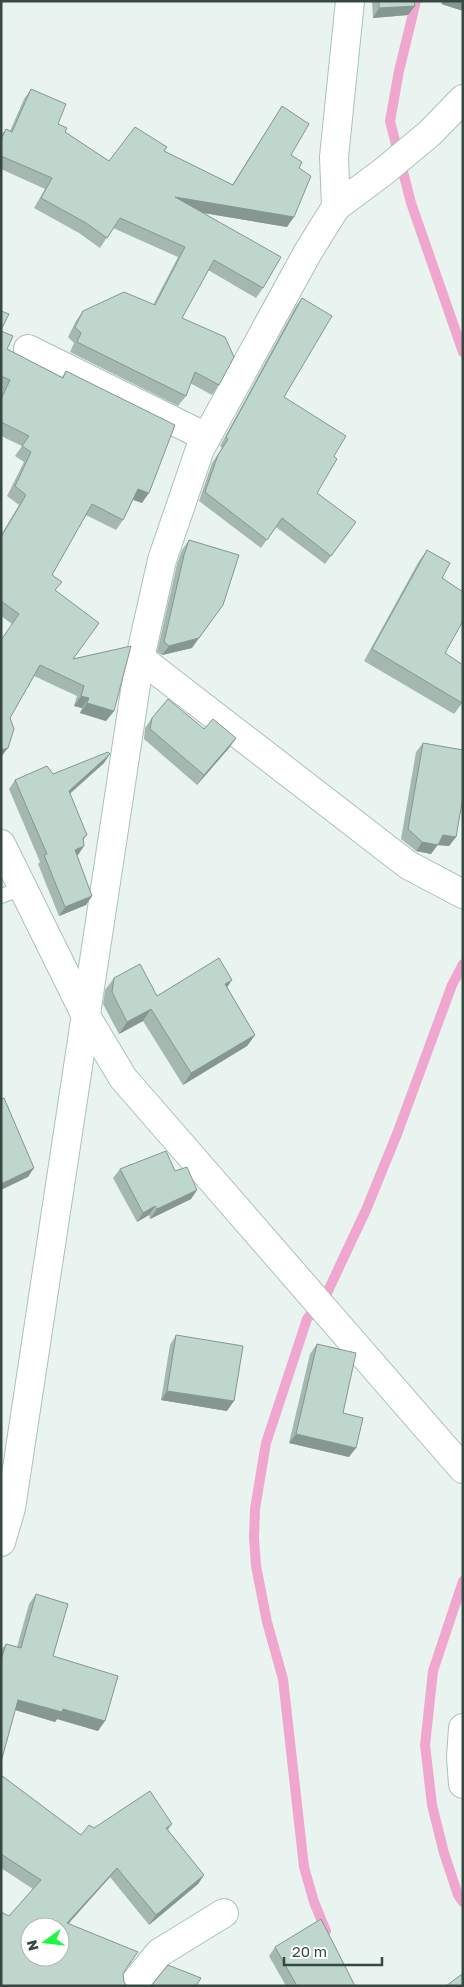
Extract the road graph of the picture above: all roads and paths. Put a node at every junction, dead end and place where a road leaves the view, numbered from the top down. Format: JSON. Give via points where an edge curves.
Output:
{"nodes":[{"id":1,"x":350,"y":1,"type":"edge"},
{"id":2,"x":463,"y":99,"type":"edge"},
{"id":3,"x":336,"y":207,"type":"junction"},
{"id":4,"x":28,"y":349,"type":"dead end"},
{"id":5,"x":206,"y":437,"type":"junction"},
{"id":6,"x":140,"y":658,"type":"junction"},
{"id":7,"x":1,"y":844,"type":"edge"},
{"id":8,"x":12,"y":892,"type":"edge"},
{"id":9,"x":462,"y":894,"type":"edge"},
{"id":10,"x":86,"y":1016,"type":"junction"},
{"id":11,"x":463,"y":1469,"type":"edge"},
{"id":12,"x":6,"y":1504,"type":"edge"},
{"id":13,"x":1,"y":1542,"type":"edge"},
{"id":14,"x":463,"y":1728,"type":"edge"},
{"id":15,"x":463,"y":1784,"type":"edge"},
{"id":16,"x":224,"y":1913,"type":"dead end"},
{"id":17,"x":132,"y":1986,"type":"edge"}],
"edges":[{"from":1,"to":3,"type":"street","via":[[334,158]]},
{"from":2,"to":3,"type":"street","via":[[420,141]]},
{"from":3,"to":5,"type":"street"},
{"from":4,"to":5,"type":"street"},
{"from":5,"to":6,"type":"street","via":[[162,560]]},
{"from":6,"to":9,"type":"street","via":[[408,865]]},
{"from":6,"to":10,"type":"street"},
{"from":7,"to":8,"type":"street"},
{"from":8,"to":10,"type":"street"},
{"from":10,"to":11,"type":"street","via":[[123,1078]]},
{"from":10,"to":12,"type":"street"},
{"from":12,"to":13,"type":"street"},
{"from":14,"to":15,"type":"street"},
{"from":16,"to":17,"type":"street","via":[[159,1954]]}]}
